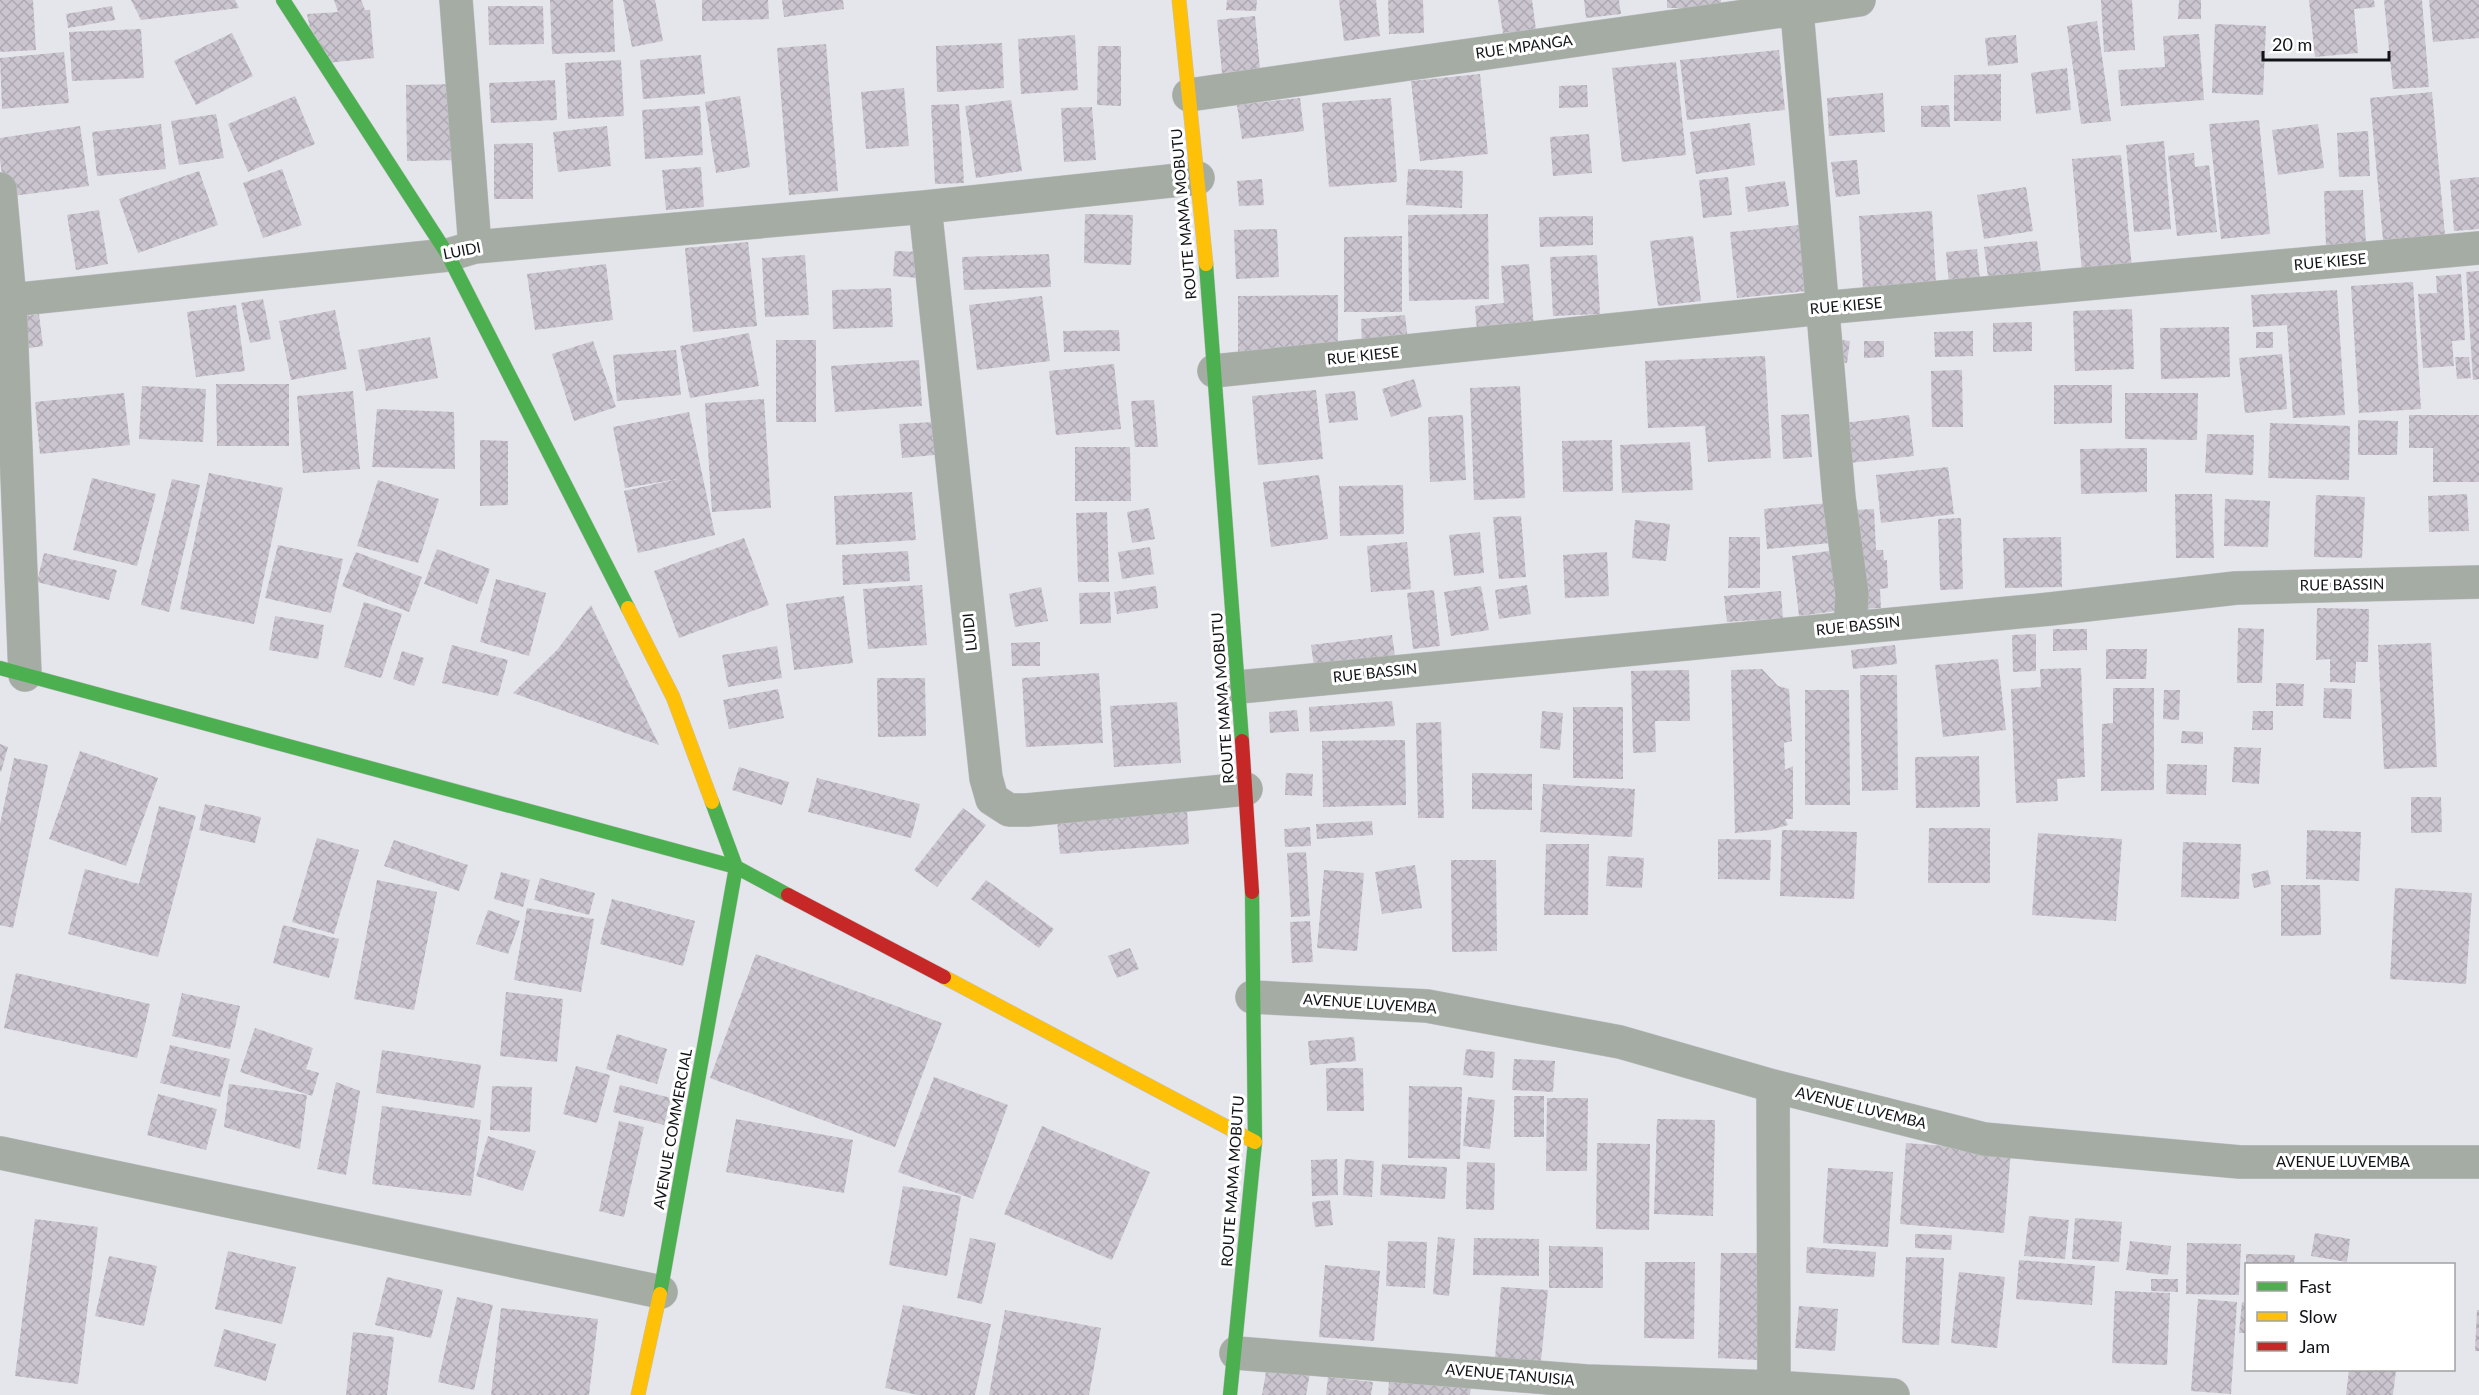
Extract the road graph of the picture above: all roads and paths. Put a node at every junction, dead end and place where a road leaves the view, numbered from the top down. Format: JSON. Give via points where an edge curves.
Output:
{"nodes":[{"id":1,"x":283,"y":0,"type":"edge"},
{"id":2,"x":456,"y":0,"type":"edge"},
{"id":3,"x":1179,"y":0,"type":"edge"},
{"id":4,"x":1859,"y":0,"type":"edge"},
{"id":5,"x":1796,"y":4,"type":"edge"},
{"id":6,"x":1189,"y":95,"type":"junction"},
{"id":7,"x":1198,"y":178,"type":"junction"},
{"id":8,"x":0,"y":189,"type":"edge"},
{"id":9,"x":925,"y":207,"type":"junction"},
{"id":10,"x":2479,"y":248,"type":"edge"},
{"id":11,"x":461,"y":251,"type":"junction"},
{"id":12,"x":5,"y":300,"type":"edge"},
{"id":13,"x":1822,"y":308,"type":"junction"},
{"id":14,"x":1214,"y":371,"type":"junction"},
{"id":15,"x":2479,"y":582,"type":"edge"},
{"id":16,"x":1850,"y":627,"type":"junction"},
{"id":17,"x":12,"y":672,"type":"edge"},
{"id":18,"x":1239,"y":687,"type":"junction"},
{"id":19,"x":1246,"y":789,"type":"junction"},
{"id":20,"x":736,"y":867,"type":"junction"},
{"id":21,"x":1252,"y":997,"type":"junction"},
{"id":22,"x":1773,"y":1086,"type":"junction"},
{"id":23,"x":1255,"y":1142,"type":"junction"},
{"id":24,"x":0,"y":1153,"type":"edge"},
{"id":25,"x":2479,"y":1162,"type":"edge"},
{"id":26,"x":661,"y":1292,"type":"junction"},
{"id":27,"x":1236,"y":1353,"type":"junction"},
{"id":28,"x":1774,"y":1391,"type":"edge"},
{"id":29,"x":638,"y":1395,"type":"edge"},
{"id":30,"x":1230,"y":1395,"type":"edge"},
{"id":31,"x":1893,"y":1395,"type":"edge"}],
"edges":[{"from":1,"to":11,"type":"street"},
{"from":2,"to":11,"type":"street"},
{"from":3,"to":6,"type":"street","name":"ROUTE MAMA MOBUTU"},
{"from":4,"to":5,"type":"street","name":"RUE MPANGA"},
{"from":5,"to":6,"type":"street","name":"RUE MPANGA"},
{"from":5,"to":13,"type":"street"},
{"from":6,"to":7,"type":"street","name":"ROUTE MAMA MOBUTU"},
{"from":7,"to":9,"type":"street","name":"LUIDI"},
{"from":7,"to":14,"type":"street","name":"ROUTE MAMA MOBUTU"},
{"from":8,"to":12,"type":"street"},
{"from":9,"to":11,"type":"street","name":"LUIDI"},
{"from":9,"to":19,"type":"street","name":"LUIDI","via":[[986,778],[992,799],[1009,810],[1027,810]]},
{"from":10,"to":13,"type":"street","name":"RUE KIESE"},
{"from":11,"to":12,"type":"street","name":"LUIDI"},
{"from":11,"to":20,"type":"street","via":[[673,697]]},
{"from":12,"to":17,"type":"street"},
{"from":13,"to":14,"type":"street","name":"RUE KIESE"},
{"from":13,"to":16,"type":"street","via":[[1852,594]]},
{"from":14,"to":18,"type":"street","name":"ROUTE MAMA MOBUTU"},
{"from":15,"to":16,"type":"street","name":"RUE BASSIN","via":[[2236,588]]},
{"from":16,"to":18,"type":"street","name":"RUE BASSIN"},
{"from":17,"to":20,"type":"street"},
{"from":18,"to":19,"type":"street","name":"ROUTE MAMA MOBUTU"},
{"from":19,"to":21,"type":"street","name":"ROUTE MAMA MOBUTU","via":[[1252,881]]},
{"from":20,"to":23,"type":"street"},
{"from":20,"to":26,"type":"street","name":"AVENUE COMMERCIAL"},
{"from":21,"to":22,"type":"street","name":"AVENUE LUVEMBA","via":[[1427,1006],[1620,1042]]},
{"from":21,"to":23,"type":"street","name":"ROUTE MAMA MOBUTU"},
{"from":22,"to":25,"type":"street","name":"AVENUE LUVEMBA","via":[[1984,1139],[2240,1162]]},
{"from":22,"to":28,"type":"street"},
{"from":23,"to":27,"type":"street","name":"ROUTE MAMA MOBUTU"},
{"from":24,"to":26,"type":"street"},
{"from":26,"to":29,"type":"street","name":"AVENUE COMMERCIAL"},
{"from":27,"to":28,"type":"street","name":"AVENUE TANUISIA","via":[[1586,1381]]},
{"from":27,"to":30,"type":"street","name":"ROUTE MAMA MOBUTU"},
{"from":28,"to":31,"type":"street","name":"AVENUE TANUISIA"}]}
